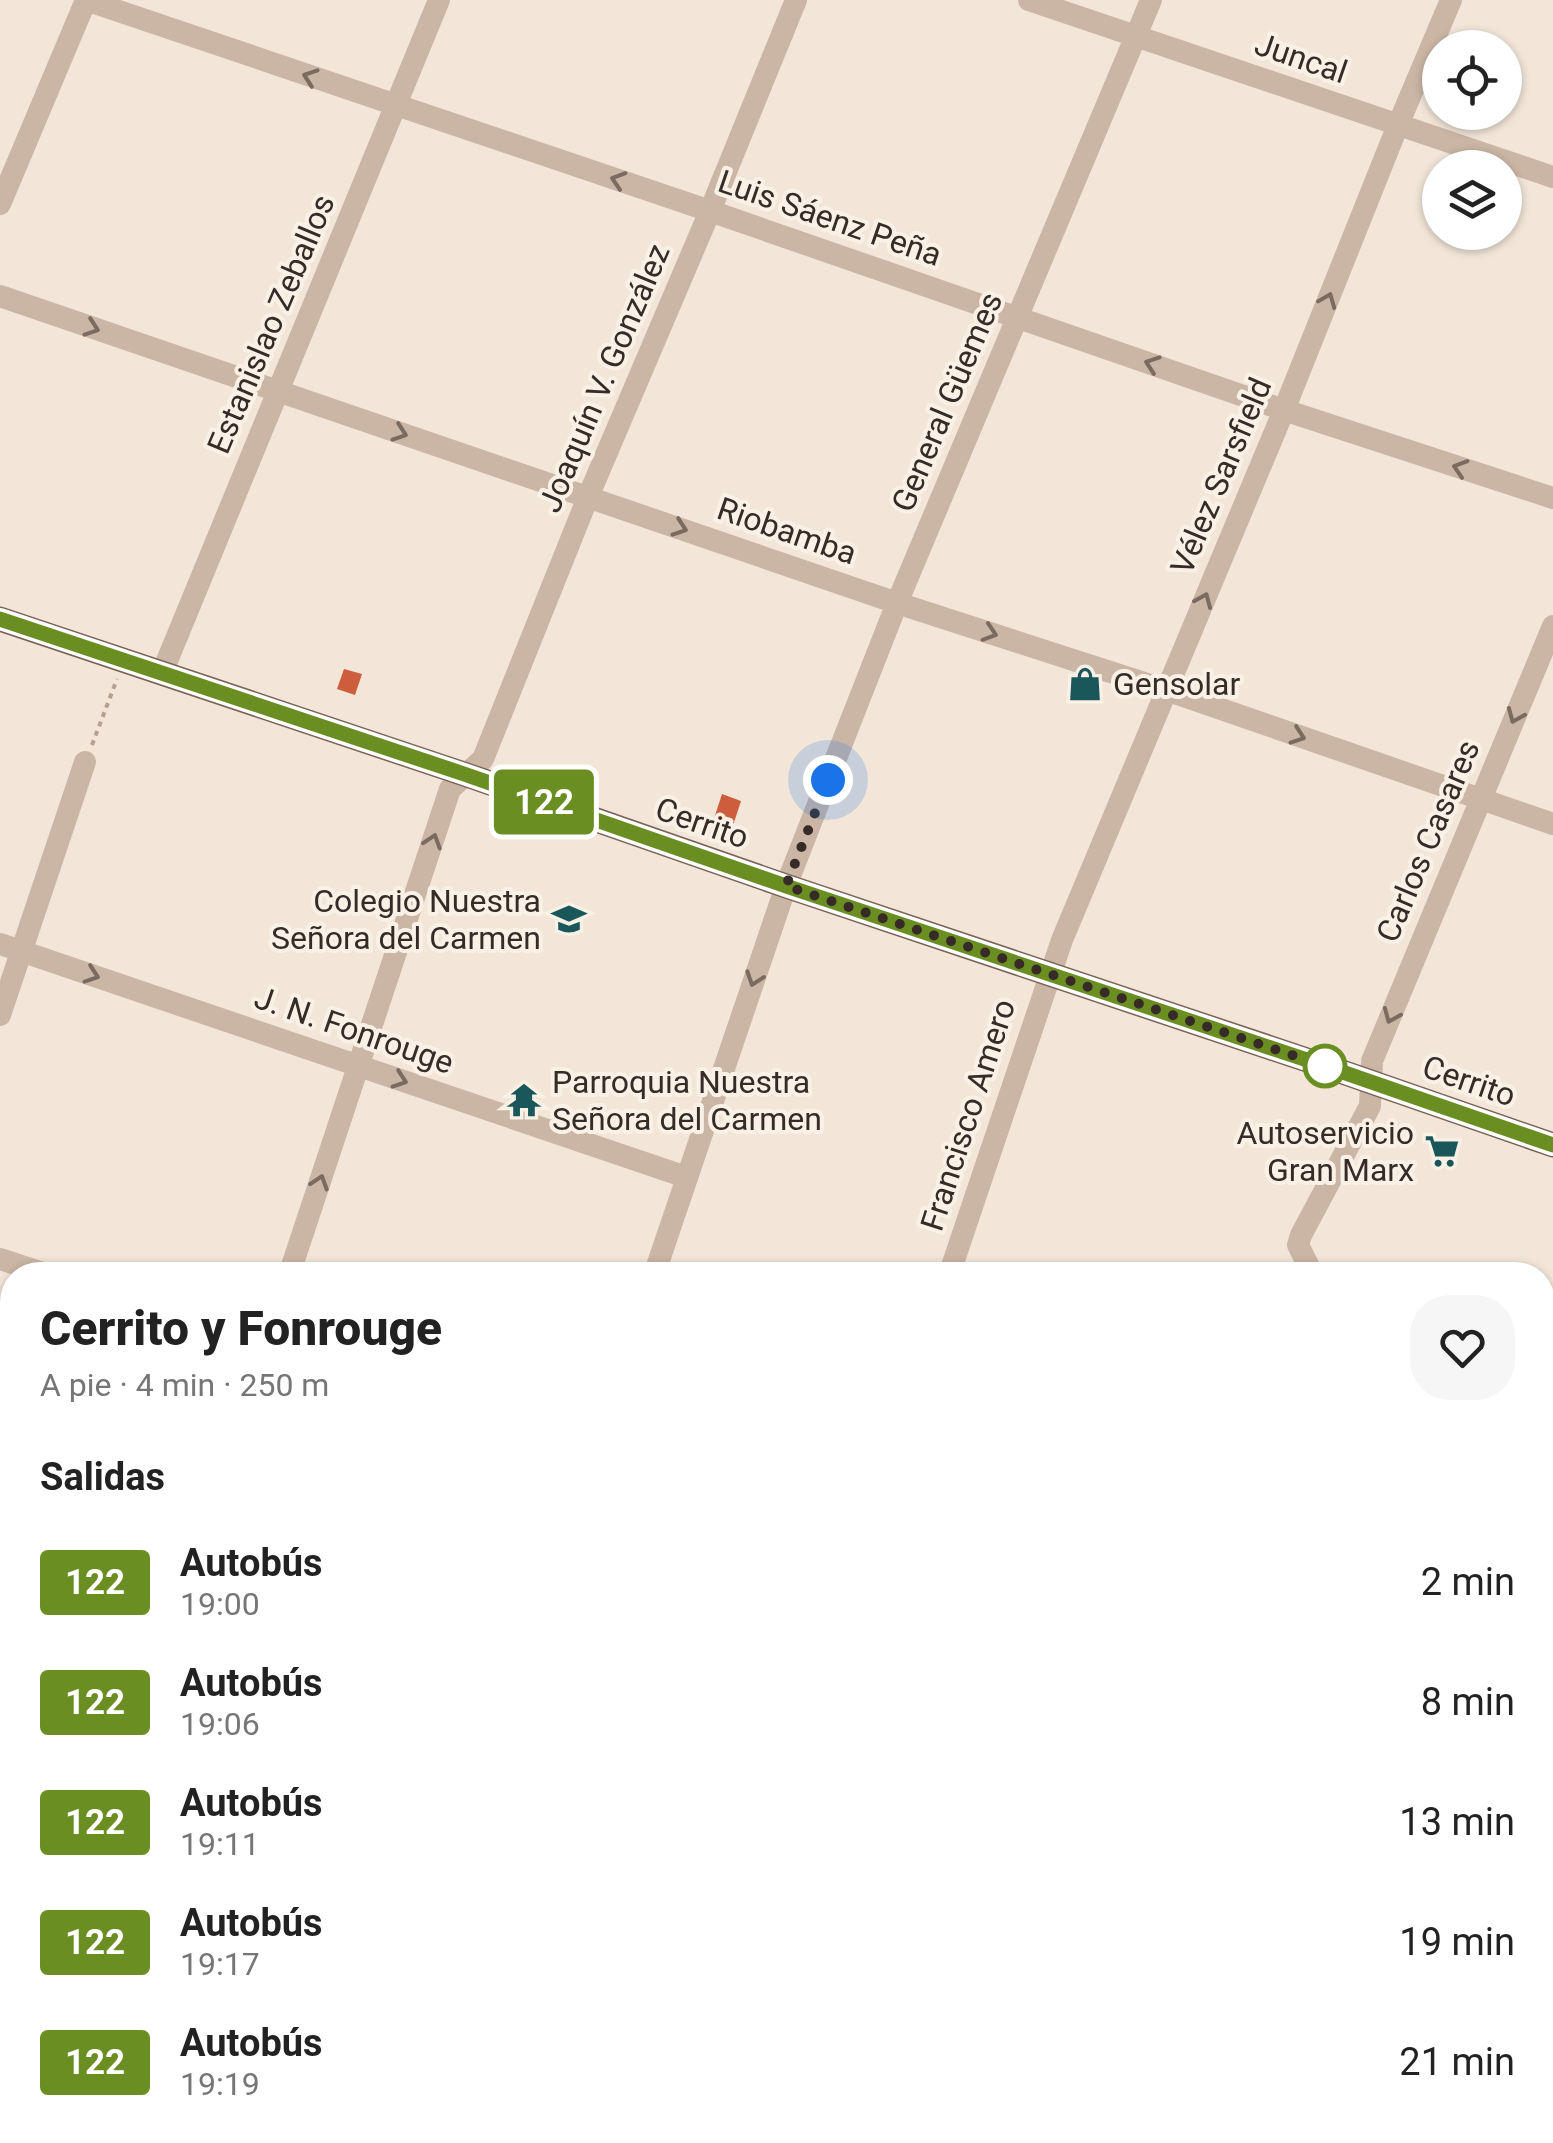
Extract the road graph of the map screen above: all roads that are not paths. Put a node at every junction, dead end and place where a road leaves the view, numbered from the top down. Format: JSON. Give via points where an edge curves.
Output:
{"nodes":[{"id":1,"x":86,"y":0,"type":"edge"},
{"id":2,"x":440,"y":0,"type":"edge"},
{"id":3,"x":796,"y":0,"type":"edge"},
{"id":4,"x":1029,"y":0,"type":"edge"},
{"id":5,"x":1151,"y":0,"type":"edge"},
{"id":6,"x":1451,"y":0,"type":"edge"},
{"id":7,"x":1136,"y":36,"type":"junction"},
{"id":8,"x":397,"y":107,"type":"junction"},
{"id":9,"x":1398,"y":124,"type":"junction"},
{"id":10,"x":1553,"y":177,"type":"edge"},
{"id":11,"x":0,"y":204,"type":"edge"},
{"id":12,"x":710,"y":211,"type":"junction"},
{"id":13,"x":0,"y":296,"type":"edge"},
{"id":14,"x":1017,"y":317,"type":"junction"},
{"id":15,"x":278,"y":391,"type":"junction"},
{"id":16,"x":1284,"y":410,"type":"junction"},
{"id":17,"x":588,"y":496,"type":"junction"},
{"id":18,"x":1553,"y":498,"type":"edge"},
{"id":19,"x":897,"y":603,"type":"junction"},
{"id":20,"x":0,"y":619,"type":"edge"},
{"id":21,"x":1553,"y":626,"type":"edge"},
{"id":22,"x":162,"y":673,"type":"junction"},
{"id":23,"x":1166,"y":690,"type":"junction"},
{"id":24,"x":85,"y":762,"type":"road end"},
{"id":25,"x":464,"y":774,"type":"junction"},
{"id":26,"x":1480,"y":800,"type":"junction"},
{"id":27,"x":1553,"y":824,"type":"edge"},
{"id":28,"x":786,"y":886,"type":"junction"},
{"id":29,"x":11,"y":947,"type":"edge"},
{"id":30,"x":1048,"y":976,"type":"junction"},
{"id":31,"x":0,"y":1015,"type":"edge"},
{"id":32,"x":358,"y":1066,"type":"junction"},
{"id":33,"x":1373,"y":1082,"type":"junction"},
{"id":34,"x":1553,"y":1145,"type":"edge"},
{"id":35,"x":686,"y":1177,"type":"junction"},
{"id":36,"x":293,"y":1262,"type":"edge"},
{"id":37,"x":658,"y":1262,"type":"edge"},
{"id":38,"x":953,"y":1262,"type":"edge"},
{"id":39,"x":1307,"y":1262,"type":"edge"}],
"edges":[{"from":8,"to":1,"type":"street","name":"Luis Sáenz Peña","one_way":true},
{"from":1,"to":11,"type":"street"},
{"from":2,"to":8,"type":"street","name":"Estanislao Zeballos"},
{"from":3,"to":12,"type":"street","name":"Joaquín V. González"},
{"from":4,"to":7,"type":"street","name":"Juncal"},
{"from":5,"to":7,"type":"street","name":"General Güemes"},
{"from":6,"to":9,"type":"street","name":"Vélez Sarsfield"},
{"from":7,"to":9,"type":"street","name":"Juncal"},
{"from":7,"to":14,"type":"street","name":"General Güemes"},
{"from":12,"to":8,"type":"street","name":"Luis Sáenz Peña","one_way":true},
{"from":8,"to":15,"type":"street","name":"Estanislao Zeballos"},
{"from":9,"to":10,"type":"street","name":"Juncal"},
{"from":16,"to":9,"type":"street","name":"Vélez Sarsfield","one_way":true},
{"from":12,"to":14,"type":"street","name":"Luis Sáenz Peña"},
{"from":12,"to":17,"type":"street","name":"Joaquín V. González"},
{"from":13,"to":15,"type":"street","name":"Riobamba","one_way":true},
{"from":16,"to":14,"type":"street","name":"Luis Sáenz Peña","one_way":true},
{"from":14,"to":19,"type":"street","name":"General Güemes"},
{"from":15,"to":17,"type":"street","name":"Riobamba","one_way":true},
{"from":15,"to":22,"type":"street","name":"Estanislao Zeballos"},
{"from":18,"to":16,"type":"street","name":"Luis Sáenz Peña","one_way":true},
{"from":23,"to":16,"type":"street","name":"Vélez Sarsfield","one_way":true},
{"from":17,"to":19,"type":"street","name":"Riobamba","one_way":true},
{"from":17,"to":25,"type":"street","name":"Joaquín V. González","via":[[482,759]]},
{"from":19,"to":23,"type":"street","name":"Riobamba","one_way":true},
{"from":19,"to":28,"type":"street","name":"General Güemes"},
{"from":20,"to":22,"type":"main road","name":"Cerrito"},
{"from":21,"to":26,"type":"street","name":"Carlos Casares","one_way":true},
{"from":22,"to":25,"type":"main road","name":"Cerrito"},
{"from":23,"to":26,"type":"street","name":"Riobamba","one_way":true},
{"from":23,"to":30,"type":"street","name":"Vélez Sarsfield"},
{"from":24,"to":29,"type":"street"},
{"from":25,"to":28,"type":"main road","name":"Cerrito"},
{"from":32,"to":25,"type":"street","name":"Joaquín V. González","one_way":true,"via":[[450,789]]},
{"from":26,"to":27,"type":"street","name":"Riobamba"},
{"from":26,"to":33,"type":"street","name":"Carlos Casares","one_way":true,"via":[[1372,1060]]},
{"from":28,"to":30,"type":"main road","name":"Cerrito"},
{"from":28,"to":35,"type":"street","name":"General Güemes","one_way":true},
{"from":29,"to":31,"type":"street"},
{"from":29,"to":32,"type":"street","name":"J. N. Fonrouge","one_way":true},
{"from":30,"to":33,"type":"main road","name":"Cerrito"},
{"from":30,"to":38,"type":"street","name":"Francisco Amero"},
{"from":32,"to":35,"type":"street","name":"J. N. Fonrouge","one_way":true},
{"from":36,"to":32,"type":"street","name":"Joaquín V. González","one_way":true},
{"from":33,"to":34,"type":"main road","name":"Cerrito"},
{"from":33,"to":39,"type":"street","name":"Carlos Casares","via":[[1370,1106],[1300,1234]]},
{"from":35,"to":37,"type":"street","name":"General Güemes"}]}
